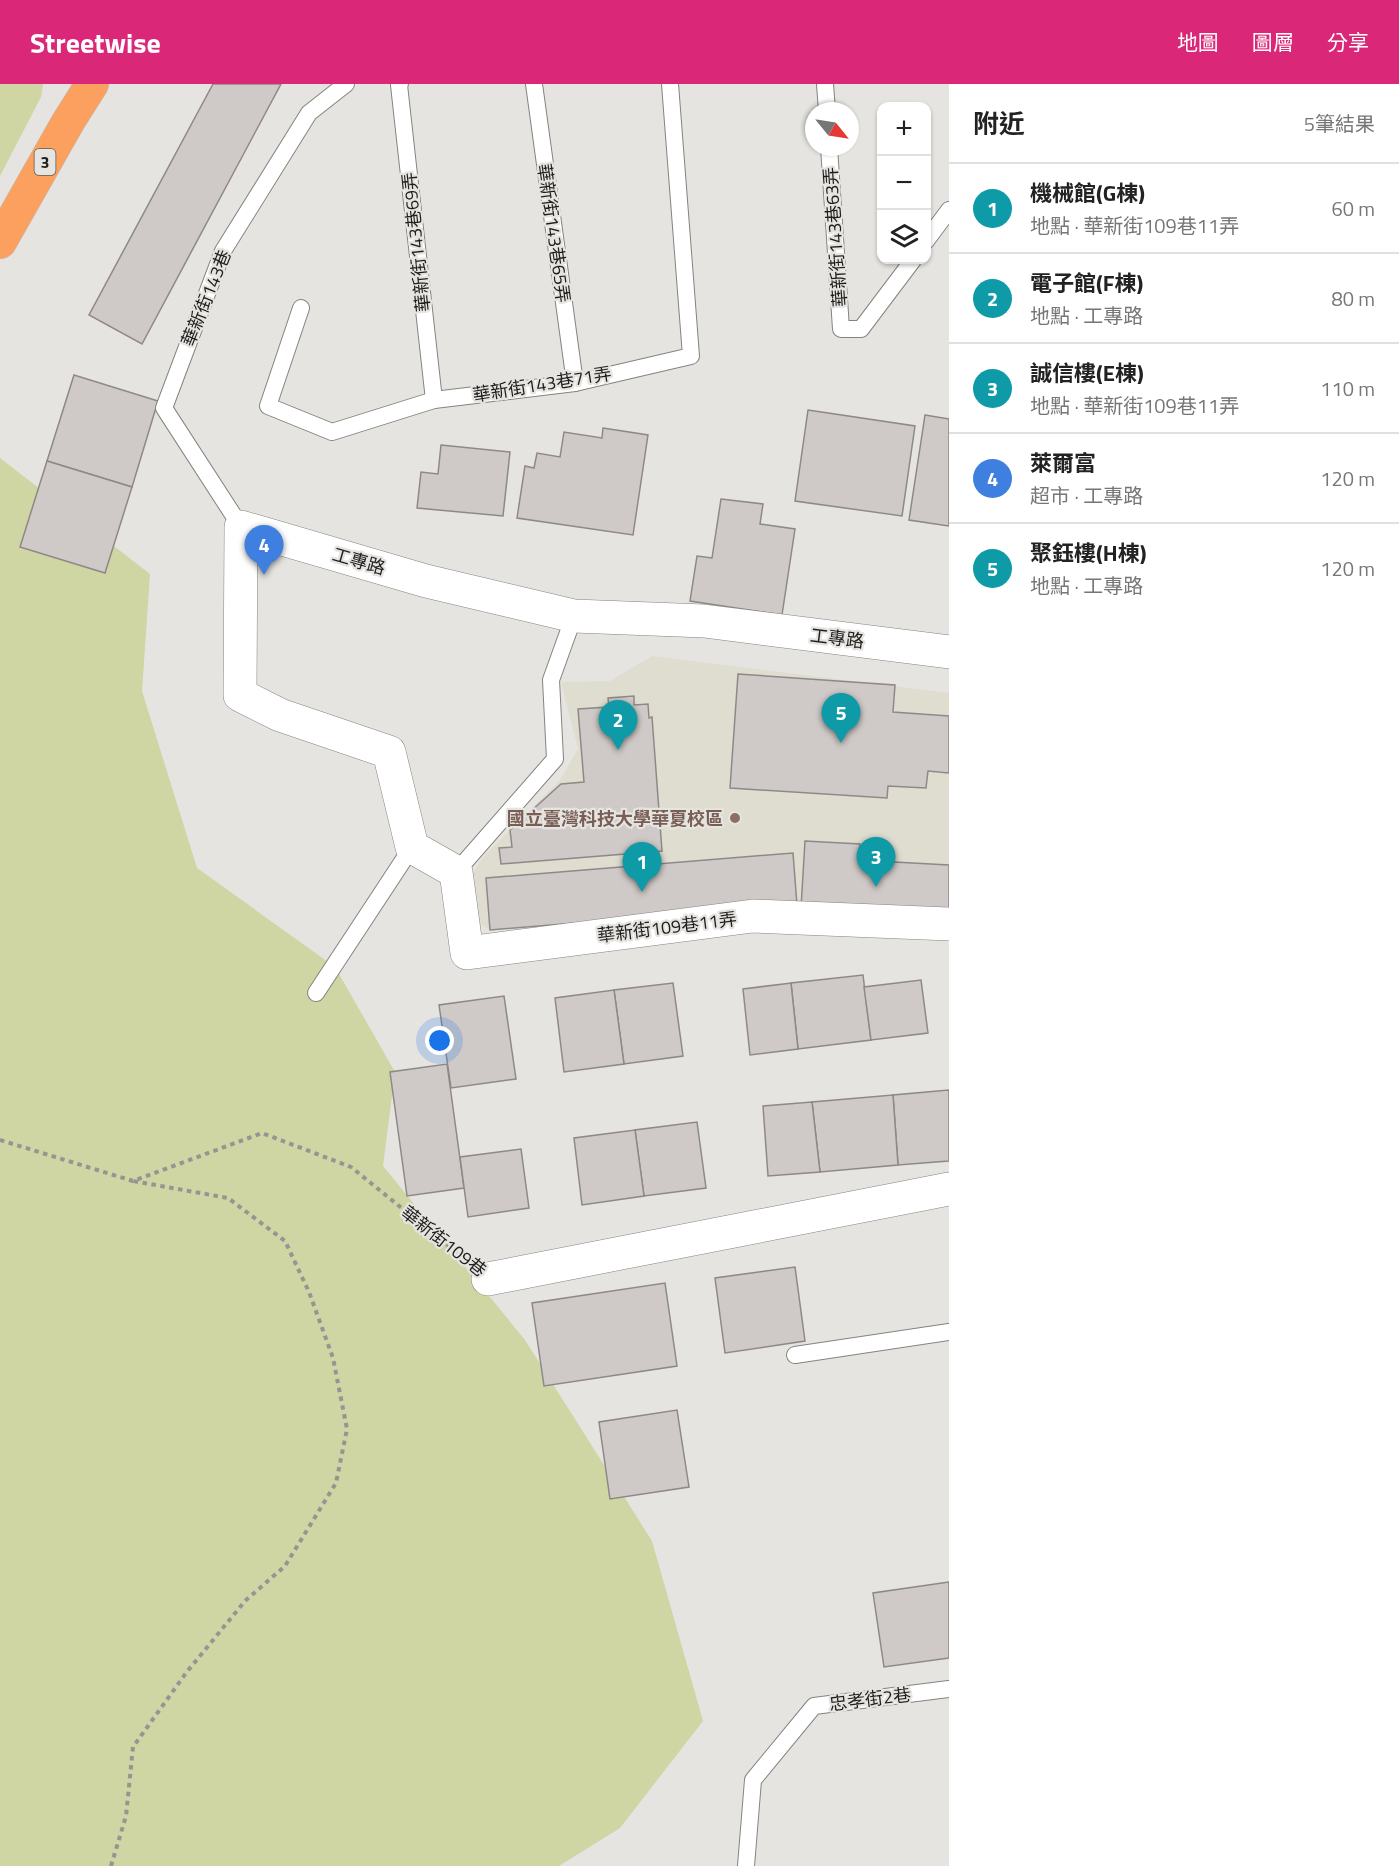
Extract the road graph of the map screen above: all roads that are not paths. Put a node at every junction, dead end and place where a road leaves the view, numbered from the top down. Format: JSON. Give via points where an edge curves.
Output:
{"nodes":[{"id":1,"x":92,"y":84,"type":"edge"},
{"id":2,"x":346,"y":84,"type":"edge"},
{"id":3,"x":400,"y":84,"type":"edge"},
{"id":4,"x":534,"y":84,"type":"edge"},
{"id":5,"x":670,"y":84,"type":"edge"},
{"id":6,"x":825,"y":84,"type":"edge"},
{"id":7,"x":826,"y":102,"type":"edge"},
{"id":8,"x":830,"y":156,"type":"edge"},
{"id":9,"x":949,"y":210,"type":"edge"},
{"id":10,"x":931,"y":235,"type":"edge"},
{"id":11,"x":0,"y":242,"type":"edge"},
{"id":12,"x":910,"y":264,"type":"edge"},
{"id":13,"x":301,"y":308,"type":"dead end"},
{"id":14,"x":574,"y":383,"type":"junction"},
{"id":15,"x":434,"y":400,"type":"junction"},
{"id":16,"x":241,"y":527,"type":"junction"},
{"id":17,"x":574,"y":616,"type":"junction"},
{"id":18,"x":949,"y":652,"type":"edge"},
{"id":19,"x":412,"y":847,"type":"junction"},
{"id":20,"x":456,"y":872,"type":"junction"},
{"id":21,"x":949,"y":924,"type":"edge"},
{"id":22,"x":316,"y":993,"type":"dead end"},
{"id":23,"x":949,"y":1189,"type":"edge"},
{"id":24,"x":488,"y":1279,"type":"road end"},
{"id":25,"x":949,"y":1332,"type":"edge"},
{"id":26,"x":795,"y":1355,"type":"dead end"},
{"id":27,"x":949,"y":1689,"type":"edge"},
{"id":28,"x":747,"y":1866,"type":"edge"}],
"edges":[{"from":1,"to":11,"type":"highway","number":"3"},
{"from":2,"to":16,"type":"lane","name":"華新街143巷","via":[[309,113],[224,251],[164,408]]},
{"from":3,"to":15,"type":"lane","name":"華新街143巷69弄"},
{"from":4,"to":14,"type":"lane","name":"華新街143巷65弄"},
{"from":5,"to":14,"type":"lane","name":"華新街143巷71弄","via":[[691,356]]},
{"from":6,"to":7,"type":"lane"},
{"from":8,"to":12,"type":"lane","name":"華新街143巷63弄","via":[[842,329],[861,329]]},
{"from":9,"to":10,"type":"lane"},
{"from":13,"to":15,"type":"lane","name":"華新街143巷71弄","via":[[268,406],[332,432]]},
{"from":14,"to":15,"type":"lane","name":"華新街143巷71弄"},
{"from":16,"to":17,"type":"street","name":"工專路","via":[[426,581]]},
{"from":16,"to":19,"type":"street","via":[[240,694],[280,715],[389,752]]},
{"from":17,"to":18,"type":"street","name":"工專路","via":[[704,621]]},
{"from":17,"to":20,"type":"lane","via":[[550,680],[555,759]]},
{"from":19,"to":20,"type":"street"},
{"from":19,"to":22,"type":"lane"},
{"from":20,"to":21,"type":"street","name":"華新街109巷11弄","via":[[467,953],[753,916]]},
{"from":23,"to":24,"type":"street","name":"華新街109巷"},
{"from":25,"to":26,"type":"lane"},
{"from":27,"to":28,"type":"lane","name":"忠孝街2巷","via":[[814,1706],[753,1780]]}]}
